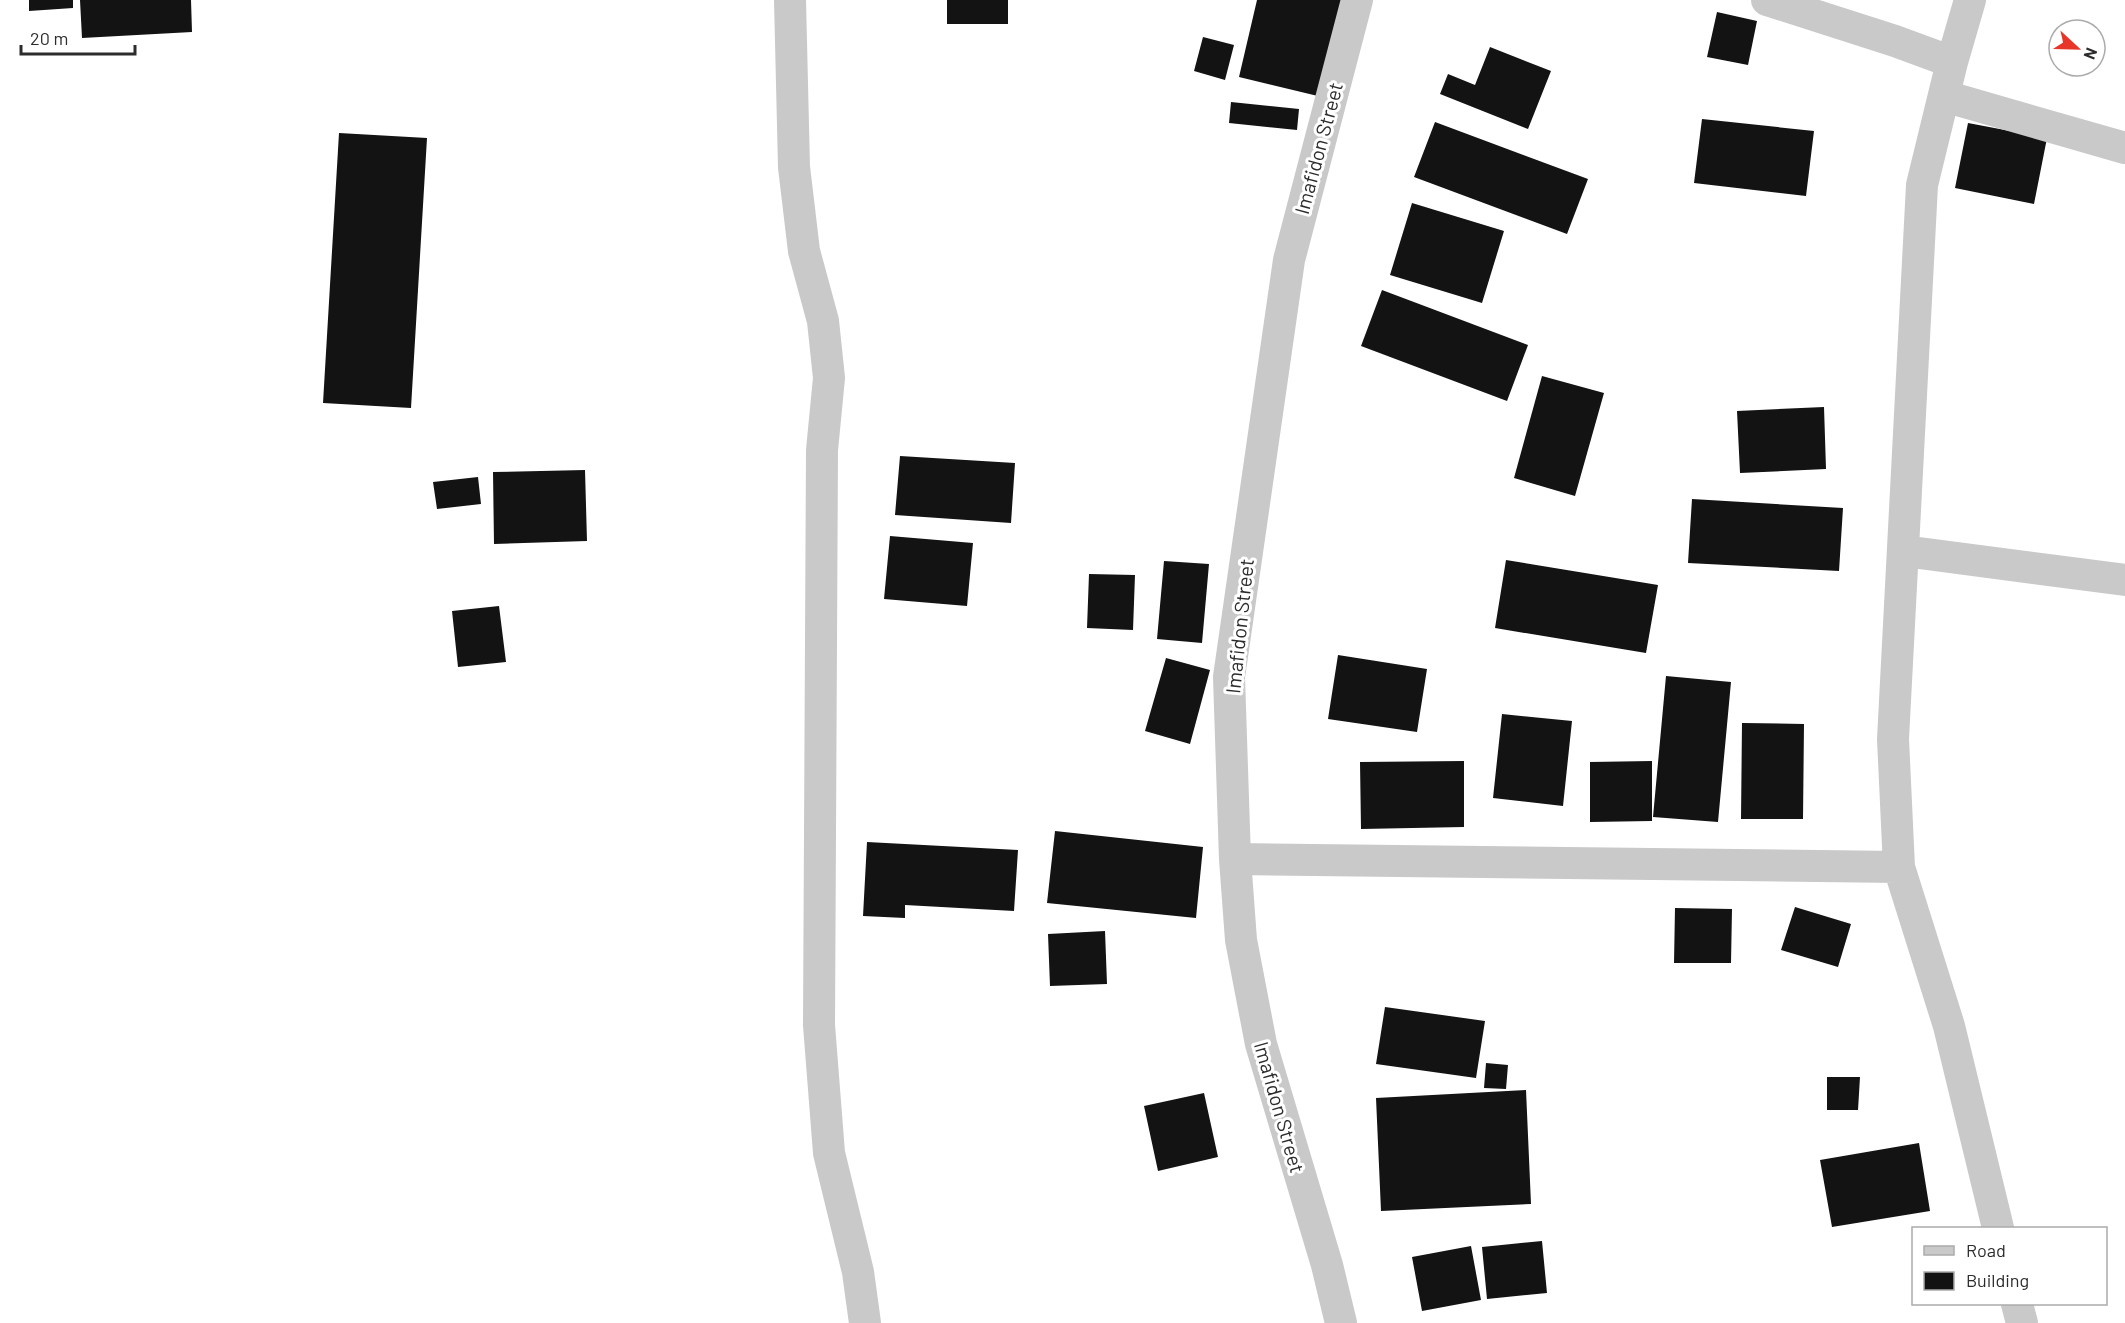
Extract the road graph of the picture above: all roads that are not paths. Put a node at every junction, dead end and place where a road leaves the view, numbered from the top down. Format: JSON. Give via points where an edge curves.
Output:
{"nodes":[{"id":1,"x":790,"y":0,"type":"edge"},
{"id":2,"x":1357,"y":0,"type":"edge"},
{"id":3,"x":1767,"y":0,"type":"edge"},
{"id":4,"x":1970,"y":0,"type":"edge"},
{"id":5,"x":1952,"y":62,"type":"junction"},
{"id":6,"x":1944,"y":96,"type":"junction"},
{"id":7,"x":2125,"y":148,"type":"edge"},
{"id":8,"x":1904,"y":551,"type":"junction"},
{"id":9,"x":2125,"y":580,"type":"edge"},
{"id":10,"x":1235,"y":859,"type":"junction"},
{"id":11,"x":1899,"y":867,"type":"junction"},
{"id":12,"x":1998,"y":1227,"type":"edge"},
{"id":13,"x":2017,"y":1305,"type":"edge"},
{"id":14,"x":865,"y":1323,"type":"edge"},
{"id":15,"x":1341,"y":1323,"type":"edge"},
{"id":16,"x":2022,"y":1323,"type":"edge"}],
"edges":[{"from":1,"to":14,"type":"street","via":[[794,166],[804,251],[823,321],[829,378],[822,450],[819,1024],[829,1153],[858,1272]]},
{"from":2,"to":10,"type":"street","name":"Imafidon Street","via":[[1289,260],[1229,677]]},
{"from":3,"to":5,"type":"street"},
{"from":4,"to":5,"type":"street"},
{"from":5,"to":6,"type":"street"},
{"from":6,"to":7,"type":"street"},
{"from":6,"to":8,"type":"street","via":[[1922,185]]},
{"from":8,"to":9,"type":"street"},
{"from":8,"to":11,"type":"street","via":[[1893,739]]},
{"from":10,"to":11,"type":"street"},
{"from":10,"to":15,"type":"street","name":"Imafidon Street","via":[[1241,940],[1261,1044]]},
{"from":11,"to":12,"type":"street","via":[[1948,1026]]},
{"from":13,"to":16,"type":"street"}]}
